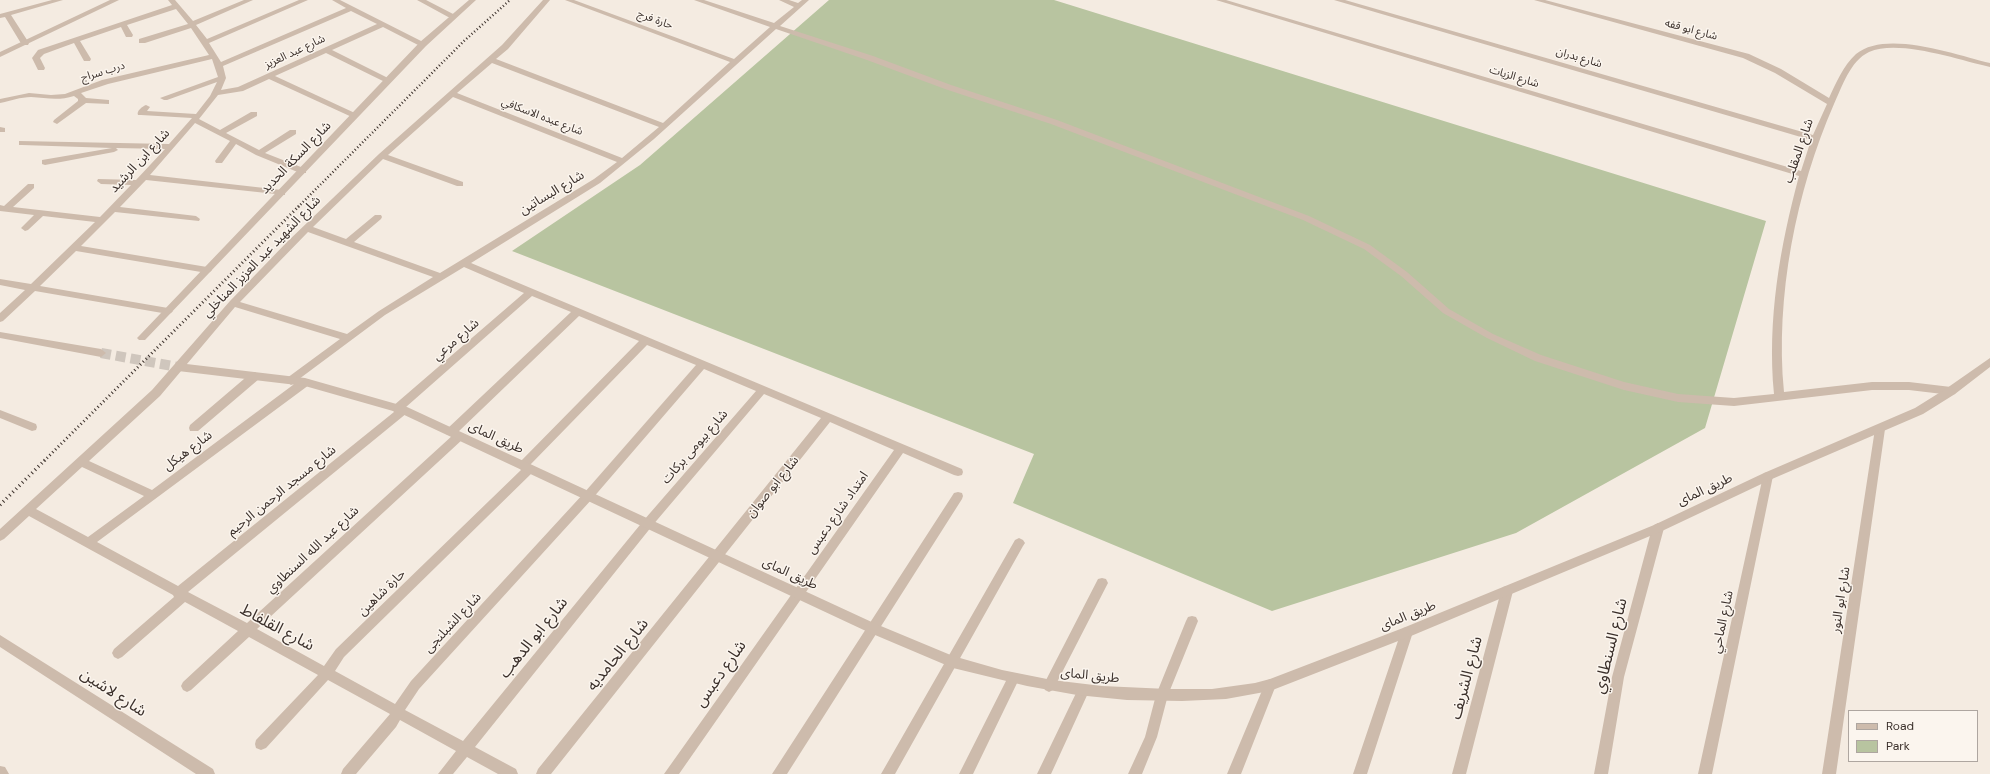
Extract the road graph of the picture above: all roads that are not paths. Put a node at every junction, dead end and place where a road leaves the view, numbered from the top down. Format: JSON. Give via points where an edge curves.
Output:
{"nodes":[{"id":1,"x":60,"y":0,"type":"edge"},
{"id":2,"x":114,"y":0,"type":"edge"},
{"id":3,"x":185,"y":0,"type":"edge"},
{"id":4,"x":250,"y":0,"type":"edge"},
{"id":5,"x":305,"y":0,"type":"edge"},
{"id":6,"x":335,"y":0,"type":"edge"},
{"id":7,"x":420,"y":0,"type":"edge"},
{"id":8,"x":473,"y":0,"type":"edge"},
{"id":9,"x":547,"y":0,"type":"edge"},
{"id":10,"x":568,"y":0,"type":"edge"},
{"id":11,"x":697,"y":0,"type":"edge"},
{"id":12,"x":782,"y":0,"type":"edge"},
{"id":13,"x":806,"y":0,"type":"edge"},
{"id":14,"x":1220,"y":0,"type":"edge"},
{"id":15,"x":1337,"y":0,"type":"edge"},
{"id":16,"x":1537,"y":0,"type":"edge"},
{"id":17,"x":175,"y":3,"type":"edge"},
{"id":18,"x":799,"y":6,"type":"junction"},
{"id":19,"x":352,"y":8,"type":"junction"},
{"id":20,"x":3,"y":15,"type":"edge"},
{"id":21,"x":453,"y":16,"type":"junction"},
{"id":22,"x":123,"y":24,"type":"junction"},
{"id":23,"x":192,"y":24,"type":"junction"},
{"id":24,"x":383,"y":24,"type":"junction"},
{"id":25,"x":774,"y":27,"type":"junction"},
{"id":26,"x":129,"y":35,"type":"dead end"},
{"id":27,"x":76,"y":40,"type":"junction"},
{"id":28,"x":142,"y":41,"type":"dead end"},
{"id":29,"x":204,"y":42,"type":"junction"},
{"id":30,"x":24,"y":43,"type":"junction"},
{"id":31,"x":423,"y":44,"type":"junction"},
{"id":32,"x":326,"y":50,"type":"junction"},
{"id":33,"x":0,"y":55,"type":"edge"},
{"id":34,"x":213,"y":56,"type":"junction"},
{"id":35,"x":87,"y":60,"type":"dead end"},
{"id":36,"x":491,"y":60,"type":"junction"},
{"id":37,"x":734,"y":61,"type":"junction"},
{"id":38,"x":1990,"y":65,"type":"edge"},
{"id":39,"x":219,"y":66,"type":"junction"},
{"id":40,"x":41,"y":68,"type":"dead end"},
{"id":41,"x":270,"y":76,"type":"junction"},
{"id":42,"x":222,"y":78,"type":"junction"},
{"id":43,"x":387,"y":81,"type":"junction"},
{"id":44,"x":75,"y":93,"type":"junction"},
{"id":45,"x":214,"y":93,"type":"junction"},
{"id":46,"x":452,"y":94,"type":"junction"},
{"id":47,"x":164,"y":98,"type":"dead end"},
{"id":48,"x":83,"y":100,"type":"junction"},
{"id":49,"x":0,"y":101,"type":"edge"},
{"id":50,"x":106,"y":102,"type":"dead end"},
{"id":51,"x":1831,"y":103,"type":"junction"},
{"id":52,"x":146,"y":107,"type":"dead end"},
{"id":53,"x":254,"y":114,"type":"dead end"},
{"id":54,"x":354,"y":116,"type":"junction"},
{"id":55,"x":196,"y":118,"type":"junction"},
{"id":56,"x":57,"y":122,"type":"dead end"},
{"id":57,"x":664,"y":126,"type":"junction"},
{"id":58,"x":293,"y":132,"type":"dead end"},
{"id":59,"x":220,"y":133,"type":"junction"},
{"id":60,"x":1815,"y":138,"type":"junction"},
{"id":61,"x":235,"y":140,"type":"junction"},
{"id":62,"x":22,"y":143,"type":"dead end"},
{"id":63,"x":137,"y":146,"type":"junction"},
{"id":64,"x":172,"y":147,"type":"junction"},
{"id":65,"x":102,"y":152,"type":"junction"},
{"id":66,"x":259,"y":153,"type":"junction"},
{"id":67,"x":382,"y":156,"type":"junction"},
{"id":68,"x":219,"y":161,"type":"dead end"},
{"id":69,"x":623,"y":161,"type":"junction"},
{"id":70,"x":45,"y":162,"type":"dead end"},
{"id":71,"x":93,"y":162,"type":"dead end"},
{"id":72,"x":302,"y":171,"type":"junction"},
{"id":73,"x":1802,"y":174,"type":"junction"},
{"id":74,"x":141,"y":180,"type":"junction"},
{"id":75,"x":101,"y":181,"type":"dead end"},
{"id":76,"x":460,"y":184,"type":"dead end"},
{"id":77,"x":31,"y":186,"type":"dead end"},
{"id":78,"x":282,"y":193,"type":"junction"},
{"id":79,"x":3,"y":209,"type":"edge"},
{"id":80,"x":113,"y":209,"type":"junction"},
{"id":81,"x":40,"y":213,"type":"junction"},
{"id":82,"x":378,"y":217,"type":"dead end"},
{"id":83,"x":196,"y":219,"type":"dead end"},
{"id":84,"x":101,"y":220,"type":"junction"},
{"id":85,"x":25,"y":228,"type":"dead end"},
{"id":86,"x":307,"y":228,"type":"junction"},
{"id":87,"x":347,"y":243,"type":"junction"},
{"id":88,"x":73,"y":248,"type":"junction"},
{"id":89,"x":463,"y":263,"type":"junction"},
{"id":90,"x":207,"y":270,"type":"junction"},
{"id":91,"x":441,"y":277,"type":"junction"},
{"id":92,"x":0,"y":282,"type":"edge"},
{"id":93,"x":32,"y":288,"type":"junction"},
{"id":94,"x":531,"y":292,"type":"junction"},
{"id":95,"x":233,"y":303,"type":"junction"},
{"id":96,"x":168,"y":311,"type":"junction"},
{"id":97,"x":578,"y":312,"type":"junction"},
{"id":98,"x":0,"y":319,"type":"edge"},
{"id":99,"x":1,"y":336,"type":"edge"},
{"id":100,"x":142,"y":338,"type":"dead end"},
{"id":101,"x":347,"y":338,"type":"junction"},
{"id":102,"x":646,"y":340,"type":"junction"},
{"id":103,"x":101,"y":353,"type":"tunnel mouth"},
{"id":104,"x":1990,"y":362,"type":"edge"},
{"id":105,"x":703,"y":364,"type":"junction"},
{"id":106,"x":178,"y":367,"type":"junction"},
{"id":107,"x":255,"y":376,"type":"junction"},
{"id":108,"x":291,"y":381,"type":"junction"},
{"id":109,"x":305,"y":382,"type":"junction"},
{"id":110,"x":763,"y":389,"type":"junction"},
{"id":111,"x":1951,"y":391,"type":"junction"},
{"id":112,"x":1779,"y":397,"type":"junction"},
{"id":113,"x":400,"y":410,"type":"junction"},
{"id":114,"x":0,"y":414,"type":"edge"},
{"id":115,"x":828,"y":418,"type":"junction"},
{"id":116,"x":32,"y":427,"type":"dead end"},
{"id":117,"x":194,"y":428,"type":"dead end"},
{"id":118,"x":1880,"y":429,"type":"junction"},
{"id":119,"x":455,"y":434,"type":"junction"},
{"id":120,"x":901,"y":448,"type":"junction"},
{"id":121,"x":82,"y":462,"type":"junction"},
{"id":122,"x":526,"y":467,"type":"junction"},
{"id":123,"x":958,"y":472,"type":"dead end"},
{"id":124,"x":1768,"y":476,"type":"junction"},
{"id":125,"x":153,"y":495,"type":"junction"},
{"id":126,"x":588,"y":496,"type":"junction"},
{"id":127,"x":958,"y":496,"type":"dead end"},
{"id":128,"x":28,"y":510,"type":"junction"},
{"id":129,"x":648,"y":523,"type":"junction"},
{"id":130,"x":1658,"y":528,"type":"junction"},
{"id":131,"x":0,"y":536,"type":"edge"},
{"id":132,"x":88,"y":543,"type":"junction"},
{"id":133,"x":1018,"y":543,"type":"dead end"},
{"id":134,"x":717,"y":556,"type":"junction"},
{"id":135,"x":1102,"y":582,"type":"dead end"},
{"id":136,"x":1507,"y":591,"type":"junction"},
{"id":137,"x":798,"y":593,"type":"junction"},
{"id":138,"x":181,"y":595,"type":"junction"},
{"id":139,"x":1192,"y":621,"type":"dead end"},
{"id":140,"x":872,"y":628,"type":"junction"},
{"id":141,"x":247,"y":630,"type":"junction"},
{"id":142,"x":1407,"y":632,"type":"junction"},
{"id":143,"x":0,"y":640,"type":"edge"},
{"id":144,"x":118,"y":653,"type":"dead end"},
{"id":145,"x":951,"y":661,"type":"junction"},
{"id":146,"x":326,"y":673,"type":"junction"},
{"id":147,"x":1013,"y":679,"type":"junction"},
{"id":148,"x":1270,"y":685,"type":"junction"},
{"id":149,"x":187,"y":686,"type":"dead end"},
{"id":150,"x":1049,"y":686,"type":"junction"},
{"id":151,"x":1083,"y":691,"type":"junction"},
{"id":152,"x":1162,"y":696,"type":"junction"},
{"id":153,"x":398,"y":713,"type":"junction"},
{"id":154,"x":261,"y":744,"type":"dead end"},
{"id":155,"x":466,"y":748,"type":"junction"},
{"id":156,"x":208,"y":774,"type":"edge"},
{"id":157,"x":348,"y":774,"type":"edge"},
{"id":158,"x":445,"y":774,"type":"edge"},
{"id":159,"x":511,"y":774,"type":"edge"},
{"id":160,"x":543,"y":774,"type":"edge"},
{"id":161,"x":671,"y":774,"type":"edge"},
{"id":162,"x":780,"y":774,"type":"edge"},
{"id":163,"x":888,"y":774,"type":"edge"},
{"id":164,"x":966,"y":774,"type":"edge"},
{"id":165,"x":1044,"y":774,"type":"edge"},
{"id":166,"x":1135,"y":774,"type":"edge"},
{"id":167,"x":1234,"y":774,"type":"edge"},
{"id":168,"x":1360,"y":774,"type":"edge"},
{"id":169,"x":1459,"y":774,"type":"edge"},
{"id":170,"x":1601,"y":774,"type":"edge"},
{"id":171,"x":1705,"y":774,"type":"edge"},
{"id":172,"x":1829,"y":774,"type":"edge"}],
"edges":[{"from":1,"to":20,"type":"street"},
{"from":2,"to":30,"type":"street"},
{"from":3,"to":17,"type":"street"},
{"from":4,"to":23,"type":"street"},
{"from":5,"to":29,"type":"street"},
{"from":6,"to":19,"type":"street"},
{"from":7,"to":21,"type":"street"},
{"from":8,"to":21,"type":"street","name":"شارع السكة الحديد"},
{"from":9,"to":36,"type":"street","name":"شارع الشهيد عبد العزيز المناخلي"},
{"from":10,"to":37,"type":"street","name":"حارة فرج"},
{"from":11,"to":25,"type":"street"},
{"from":12,"to":18,"type":"street"},
{"from":13,"to":18,"type":"street","name":"شارع البساتين"},
{"from":14,"to":73,"type":"street","name":"شارع الزيات"},
{"from":15,"to":60,"type":"street","name":"شارع بدران"},
{"from":16,"to":51,"type":"street","name":"شارع ابو قفه","via":[[1746,56],[1778,71]]},
{"from":17,"to":22,"type":"street"},
{"from":17,"to":23,"type":"street"},
{"from":18,"to":25,"type":"street","name":"شارع البساتين"},
{"from":19,"to":24,"type":"street"},
{"from":19,"to":39,"type":"street"},
{"from":20,"to":30,"type":"street"},
{"from":21,"to":31,"type":"street","name":"شارع السكة الحديد"},
{"from":22,"to":26,"type":"street"},
{"from":22,"to":27,"type":"street"},
{"from":23,"to":28,"type":"street"},
{"from":23,"to":29,"type":"street"},
{"from":24,"to":31,"type":"street"},
{"from":24,"to":32,"type":"street","name":"شارع عبد العزيز"},
{"from":25,"to":37,"type":"street","name":"شارع البساتين"},
{"from":25,"to":112,"type":"street","via":[[1054,122],[1306,218],[1367,247],[1404,274],[1446,311],[1490,336],[1538,358],[1624,386],[1678,398],[1734,402]]},
{"from":27,"to":35,"type":"street"},
{"from":27,"to":40,"type":"street","via":[[38,54],[36,58]]},
{"from":29,"to":34,"type":"street"},
{"from":30,"to":33,"type":"street"},
{"from":31,"to":43,"type":"street","name":"شارع السكة الحديد"},
{"from":32,"to":41,"type":"street","name":"شارع عبد العزيز"},
{"from":32,"to":43,"type":"street"},
{"from":34,"to":39,"type":"street"},
{"from":34,"to":44,"type":"street","name":"درب سراج","via":[[110,80]]},
{"from":36,"to":46,"type":"street","name":"شارع الشهيد عبد العزيز المناخلي"},
{"from":36,"to":57,"type":"street"},
{"from":37,"to":57,"type":"street","name":"شارع البساتين"},
{"from":38,"to":51,"type":"street","name":"شارع المقلب","via":[[1908,46],[1870,49],[1857,58],[1843,78]]},
{"from":39,"to":42,"type":"street"},
{"from":41,"to":45,"type":"street","name":"شارع عبد العزيز","via":[[236,91]]},
{"from":41,"to":54,"type":"street"},
{"from":42,"to":45,"type":"street","name":"شارع ابن الرشيد"},
{"from":42,"to":47,"type":"street"},
{"from":43,"to":54,"type":"street","name":"شارع السكة الحديد"},
{"from":44,"to":48,"type":"street"},
{"from":44,"to":49,"type":"street","name":"درب سراج","via":[[58,97],[29,95]]},
{"from":45,"to":55,"type":"street","name":"شارع ابن الرشيد"},
{"from":46,"to":67,"type":"street","name":"شارع الشهيد عبد العزيز المناخلي"},
{"from":46,"to":69,"type":"street","name":"شارع عبده الاسكافي"},
{"from":48,"to":50,"type":"street"},
{"from":48,"to":56,"type":"street"},
{"from":51,"to":60,"type":"street","name":"شارع المقلب"},
{"from":52,"to":55,"type":"street","via":[[141,113]]},
{"from":53,"to":59,"type":"street"},
{"from":54,"to":72,"type":"street","name":"شارع السكة الحديد"},
{"from":55,"to":59,"type":"street"},
{"from":55,"to":64,"type":"street","name":"شارع ابن الرشيد"},
{"from":57,"to":69,"type":"street","name":"شارع البساتين"},
{"from":58,"to":66,"type":"street"},
{"from":59,"to":61,"type":"street"},
{"from":60,"to":73,"type":"street","name":"شارع المقلب"},
{"from":61,"to":66,"type":"street"},
{"from":61,"to":68,"type":"street"},
{"from":62,"to":63,"type":"street"},
{"from":63,"to":64,"type":"street"},
{"from":63,"to":65,"type":"street"},
{"from":64,"to":74,"type":"street","name":"شارع ابن الرشيد"},
{"from":65,"to":70,"type":"street"},
{"from":65,"to":71,"type":"street"},
{"from":66,"to":72,"type":"street"},
{"from":67,"to":76,"type":"street"},
{"from":67,"to":86,"type":"street","name":"شارع الشهيد عبد العزيز المناخلي"},
{"from":69,"to":89,"type":"street","name":"شارع البساتين","via":[[597,181]]},
{"from":72,"to":78,"type":"street","name":"شارع السكة الحديد"},
{"from":73,"to":112,"type":"street","name":"شارع المقلب","via":[[1794,208],[1776,323]]},
{"from":74,"to":75,"type":"street"},
{"from":74,"to":78,"type":"street"},
{"from":74,"to":80,"type":"street","name":"شارع ابن الرشيد"},
{"from":77,"to":79,"type":"street"},
{"from":78,"to":90,"type":"street","name":"شارع السكة الحديد"},
{"from":79,"to":81,"type":"street"},
{"from":80,"to":83,"type":"street"},
{"from":80,"to":84,"type":"street","name":"شارع ابن الرشيد"},
{"from":81,"to":84,"type":"street"},
{"from":81,"to":85,"type":"street"},
{"from":82,"to":87,"type":"street"},
{"from":84,"to":88,"type":"street","name":"شارع ابن الرشيد"},
{"from":86,"to":87,"type":"street"},
{"from":86,"to":95,"type":"street","name":"شارع الشهيد عبد العزيز المناخلي"},
{"from":87,"to":91,"type":"street"},
{"from":88,"to":90,"type":"street"},
{"from":88,"to":93,"type":"street","name":"شارع ابن الرشيد"},
{"from":89,"to":91,"type":"street","name":"شارع البساتين"},
{"from":89,"to":94,"type":"street"},
{"from":90,"to":96,"type":"street","name":"شارع السكة الحديد"},
{"from":91,"to":101,"type":"street","name":"شارع البساتين"},
{"from":92,"to":93,"type":"street"},
{"from":93,"to":96,"type":"street"},
{"from":93,"to":98,"type":"street","name":"شارع ابن الرشيد"},
{"from":94,"to":97,"type":"street"},
{"from":94,"to":113,"type":"street","name":"شارع مرعي"},
{"from":95,"to":101,"type":"street"},
{"from":95,"to":106,"type":"street","name":"شارع الشهيد عبد العزيز المناخلي"},
{"from":96,"to":100,"type":"street","name":"شارع السكة الحديد"},
{"from":97,"to":102,"type":"street"},
{"from":97,"to":119,"type":"street","name":"شارع عبد الله السنطاوي"},
{"from":99,"to":103,"type":"street"},
{"from":101,"to":108,"type":"street","name":"شارع البساتين"},
{"from":102,"to":105,"type":"street"},
{"from":102,"to":122,"type":"street","name":"حارة شاهين"},
{"from":104,"to":111,"type":"street","name":"طريق الماى"},
{"from":105,"to":110,"type":"street"},
{"from":105,"to":126,"type":"street","name":"شارع الشبلنجى"},
{"from":106,"to":107,"type":"street","name":"طريق الماى"},
{"from":106,"to":121,"type":"street","name":"شارع الشهيد عبد العزيز المناخلي","via":[[156,393]]},
{"from":107,"to":108,"type":"street","name":"طريق الماى"},
{"from":107,"to":117,"type":"street"},
{"from":108,"to":109,"type":"street","name":"طريق الماى"},
{"from":109,"to":113,"type":"street","name":"طريق الماى"},
{"from":109,"to":125,"type":"street","name":"شارع هيكل"},
{"from":110,"to":115,"type":"street"},
{"from":110,"to":129,"type":"street","name":"شارع بيومى بركات"},
{"from":111,"to":112,"type":"street","via":[[1909,386],[1872,386]]},
{"from":111,"to":118,"type":"street","name":"طريق الماى","via":[[1919,411]]},
{"from":113,"to":119,"type":"street","name":"طريق الماى"},
{"from":113,"to":138,"type":"street","name":"شارع مسجد الرحمن الرحيم"},
{"from":114,"to":116,"type":"street"},
{"from":115,"to":120,"type":"street"},
{"from":115,"to":134,"type":"street","name":"شارع ابو صوان"},
{"from":118,"to":124,"type":"street","name":"طريق الماى"},
{"from":118,"to":172,"type":"street","name":"شارع ابو النور"},
{"from":119,"to":122,"type":"street","name":"طريق الماى"},
{"from":119,"to":141,"type":"street","name":"شارع عبد الله السنطاوي"},
{"from":120,"to":123,"type":"street"},
{"from":120,"to":137,"type":"street","name":"امتداد شارع دعبس"},
{"from":121,"to":125,"type":"street"},
{"from":121,"to":128,"type":"street","name":"شارع الشهيد عبد العزيز المناخلي"},
{"from":122,"to":126,"type":"street","name":"طريق الماى"},
{"from":122,"to":146,"type":"street","name":"حارة شاهين","via":[[340,653]]},
{"from":124,"to":130,"type":"street","name":"طريق الماى"},
{"from":124,"to":171,"type":"street","name":"شارع الماحي"},
{"from":125,"to":132,"type":"street","name":"شارع هيكل"},
{"from":126,"to":129,"type":"street","name":"طريق الماى"},
{"from":126,"to":153,"type":"street","name":"شارع الشبلنجى","via":[[416,685],[402,703]]},
{"from":127,"to":140,"type":"street"},
{"from":128,"to":131,"type":"street","name":"شارع الشهيد عبد العزيز المناخلي"},
{"from":128,"to":132,"type":"street","name":"شارع القلفاط"},
{"from":129,"to":134,"type":"street","name":"طريق الماى"},
{"from":129,"to":155,"type":"street","name":"شارع ابو الدهب"},
{"from":130,"to":136,"type":"street","name":"طريق الماى"},
{"from":130,"to":170,"type":"street","name":"شارع السنطاوي","via":[[1618,678]]},
{"from":132,"to":138,"type":"street","name":"شارع القلفاط"},
{"from":133,"to":145,"type":"street"},
{"from":134,"to":137,"type":"street","name":"طريق الماى"},
{"from":134,"to":160,"type":"street","name":"شارع الحامديه"},
{"from":135,"to":150,"type":"street"},
{"from":136,"to":142,"type":"street","name":"طريق الماى"},
{"from":136,"to":169,"type":"street","name":"شارع الشريف"},
{"from":137,"to":140,"type":"street","name":"طريق الماى"},
{"from":137,"to":161,"type":"street","name":"شارع دعبس"},
{"from":138,"to":141,"type":"street","name":"شارع القلفاط"},
{"from":138,"to":144,"type":"street","name":"شارع مسجد الرحمن الرحيم"},
{"from":139,"to":152,"type":"street"},
{"from":140,"to":145,"type":"street","name":"طريق الماى"},
{"from":140,"to":162,"type":"street"},
{"from":141,"to":146,"type":"street","name":"شارع القلفاط"},
{"from":141,"to":149,"type":"street","name":"شارع عبد الله السنطاوي"},
{"from":142,"to":148,"type":"street","name":"طريق الماى"},
{"from":142,"to":168,"type":"street"},
{"from":143,"to":156,"type":"street","name":"شارع لاشين"},
{"from":145,"to":147,"type":"street","name":"طريق الماى"},
{"from":145,"to":163,"type":"street"},
{"from":146,"to":153,"type":"street","name":"شارع القلفاط"},
{"from":146,"to":154,"type":"street","name":"حارة شاهين"},
{"from":147,"to":150,"type":"street","name":"طريق الماى"},
{"from":147,"to":164,"type":"street"},
{"from":148,"to":152,"type":"street","name":"طريق الماى","via":[[1253,690],[1212,695]]},
{"from":148,"to":167,"type":"street"},
{"from":150,"to":151,"type":"street","name":"طريق الماى"},
{"from":151,"to":152,"type":"street","name":"طريق الماى"},
{"from":151,"to":165,"type":"street"},
{"from":152,"to":166,"type":"street","via":[[1151,737]]},
{"from":153,"to":155,"type":"street","name":"شارع القلفاط"},
{"from":153,"to":157,"type":"street","name":"شارع الشبلنجى"},
{"from":155,"to":158,"type":"street","name":"شارع ابو الدهب"},
{"from":155,"to":159,"type":"street","name":"شارع القلفاط"}]}
